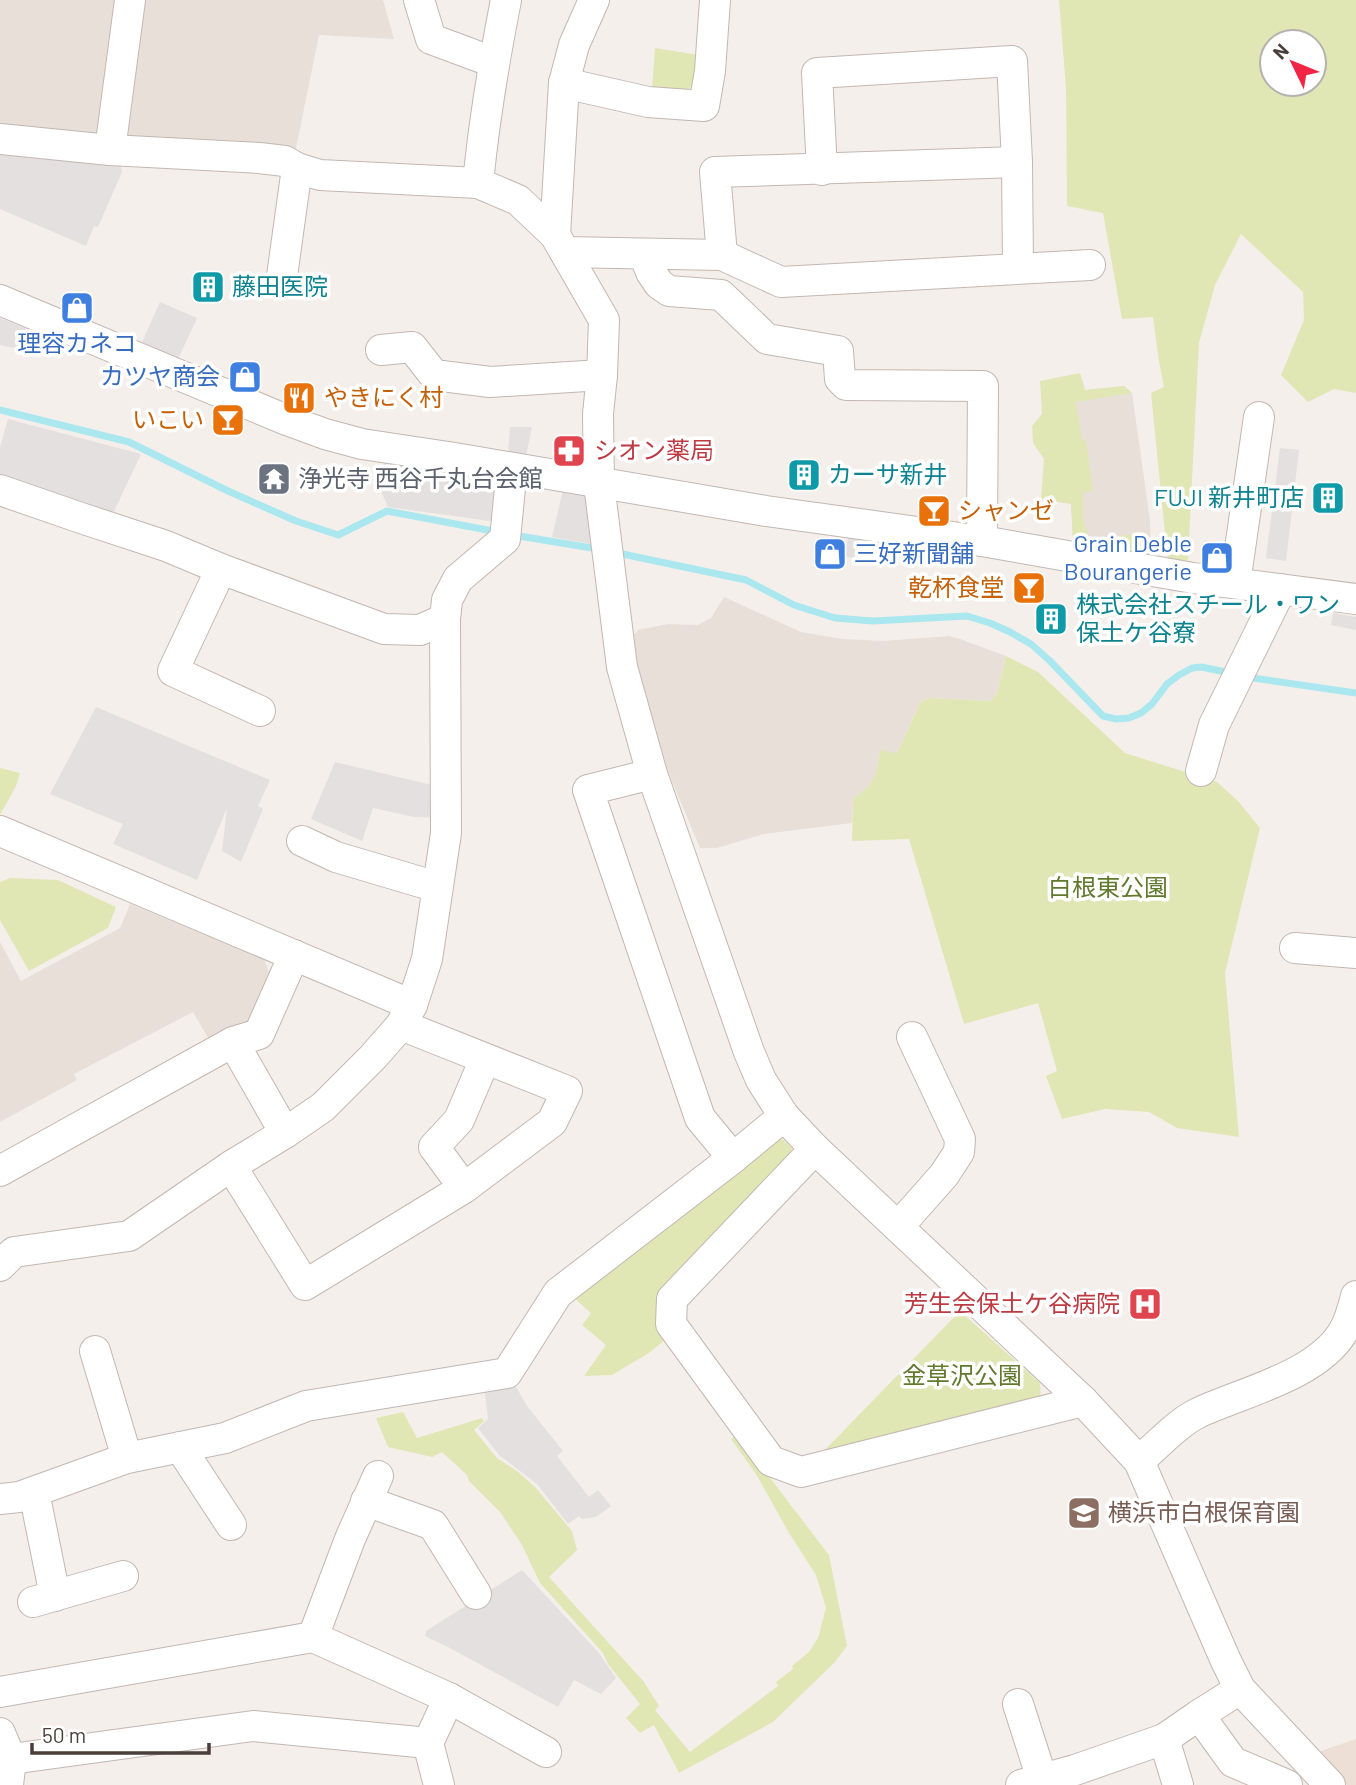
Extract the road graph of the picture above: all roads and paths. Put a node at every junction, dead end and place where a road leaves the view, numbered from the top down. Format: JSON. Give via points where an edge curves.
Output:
{"nodes":[{"id":1,"x":130,"y":0,"type":"edge"},
{"id":2,"x":419,"y":0,"type":"edge"},
{"id":3,"x":506,"y":0,"type":"edge"},
{"id":4,"x":594,"y":0,"type":"edge"},
{"id":5,"x":715,"y":0,"type":"edge"},
{"id":6,"x":494,"y":62,"type":"junction"},
{"id":7,"x":564,"y":83,"type":"junction"},
{"id":8,"x":0,"y":139,"type":"edge"},
{"id":9,"x":110,"y":150,"type":"junction"},
{"id":10,"x":1017,"y":162,"type":"junction"},
{"id":11,"x":297,"y":168,"type":"junction"},
{"id":12,"x":822,"y":170,"type":"junction"},
{"id":13,"x":478,"y":183,"type":"junction"},
{"id":14,"x":560,"y":244,"type":"junction"},
{"id":15,"x":644,"y":254,"type":"junction"},
{"id":16,"x":722,"y":255,"type":"junction"},
{"id":17,"x":1090,"y":265,"type":"dead end"},
{"id":18,"x":1018,"y":268,"type":"junction"},
{"id":19,"x":282,"y":276,"type":"dead end"},
{"id":20,"x":0,"y":300,"type":"edge"},
{"id":21,"x":381,"y":350,"type":"dead end"},
{"id":22,"x":602,"y":375,"type":"junction"},
{"id":23,"x":1259,"y":417,"type":"dead end"},
{"id":24,"x":512,"y":468,"type":"junction"},
{"id":25,"x":599,"y":484,"type":"junction"},
{"id":26,"x":0,"y":489,"type":"edge"},
{"id":27,"x":982,"y":541,"type":"junction"},
{"id":28,"x":221,"y":569,"type":"junction"},
{"id":29,"x":1235,"y":583,"type":"junction"},
{"id":30,"x":1281,"y":589,"type":"junction"},
{"id":31,"x":1356,"y":599,"type":"edge"},
{"id":32,"x":446,"y":619,"type":"junction"},
{"id":33,"x":260,"y":711,"type":"dead end"},
{"id":34,"x":1201,"y":771,"type":"dead end"},
{"id":35,"x":652,"y":774,"type":"junction"},
{"id":36,"x":0,"y":831,"type":"edge"},
{"id":37,"x":302,"y":841,"type":"dead end"},
{"id":38,"x":437,"y":887,"type":"junction"},
{"id":39,"x":1295,"y":948,"type":"dead end"},
{"id":40,"x":1356,"y":953,"type":"edge"},
{"id":41,"x":294,"y":955,"type":"junction"},
{"id":42,"x":406,"y":1015,"type":"junction"},
{"id":43,"x":912,"y":1037,"type":"dead end"},
{"id":44,"x":233,"y":1042,"type":"junction"},
{"id":45,"x":485,"y":1059,"type":"junction"},
{"id":46,"x":784,"y":1116,"type":"junction"},
{"id":47,"x":285,"y":1133,"type":"junction"},
{"id":48,"x":815,"y":1149,"type":"junction"},
{"id":49,"x":733,"y":1158,"type":"junction"},
{"id":50,"x":231,"y":1166,"type":"junction"},
{"id":51,"x":0,"y":1171,"type":"edge"},
{"id":52,"x":464,"y":1188,"type":"junction"},
{"id":53,"x":898,"y":1227,"type":"junction"},
{"id":54,"x":5,"y":1257,"type":"edge"},
{"id":55,"x":1356,"y":1296,"type":"edge"},
{"id":56,"x":95,"y":1351,"type":"dead end"},
{"id":57,"x":1083,"y":1401,"type":"junction"},
{"id":58,"x":180,"y":1447,"type":"junction"},
{"id":59,"x":127,"y":1458,"type":"junction"},
{"id":60,"x":1139,"y":1461,"type":"junction"},
{"id":61,"x":34,"y":1492,"type":"junction"},
{"id":62,"x":0,"y":1499,"type":"edge"},
{"id":63,"x":231,"y":1525,"type":"dead end"},
{"id":64,"x":123,"y":1576,"type":"dead end"},
{"id":65,"x":476,"y":1594,"type":"dead end"},
{"id":66,"x":313,"y":1637,"type":"junction"},
{"id":67,"x":1240,"y":1689,"type":"junction"},
{"id":68,"x":0,"y":1692,"type":"edge"},
{"id":69,"x":449,"y":1698,"type":"junction"},
{"id":70,"x":1018,"y":1704,"type":"dead end"},
{"id":71,"x":1199,"y":1715,"type":"junction"},
{"id":72,"x":1164,"y":1739,"type":"junction"},
{"id":73,"x":428,"y":1743,"type":"junction"},
{"id":74,"x":545,"y":1752,"type":"dead end"},
{"id":75,"x":6,"y":1759,"type":"edge"},
{"id":76,"x":1312,"y":1779,"type":"edge"},
{"id":77,"x":1031,"y":1782,"type":"edge"},
{"id":78,"x":439,"y":1785,"type":"edge"},
{"id":79,"x":1178,"y":1785,"type":"edge"},
{"id":80,"x":1287,"y":1785,"type":"edge"}],
"edges":[{"from":1,"to":9,"type":"street"},
{"from":2,"to":6,"type":"street","via":[[431,39]]},
{"from":3,"to":6,"type":"street"},
{"from":4,"to":7,"type":"street"},
{"from":5,"to":7,"type":"street","via":[[704,106],[648,102]]},
{"from":6,"to":13,"type":"street"},
{"from":7,"to":14,"type":"street"},
{"from":8,"to":9,"type":"street"},
{"from":9,"to":11,"type":"street","via":[[259,158],[285,161]]},
{"from":10,"to":12,"type":"street"},
{"from":10,"to":12,"type":"street","via":[[1012,61],[817,73]]},
{"from":10,"to":18,"type":"street"},
{"from":11,"to":13,"type":"street","via":[[320,174]]},
{"from":11,"to":19,"type":"street"},
{"from":12,"to":16,"type":"street","via":[[715,172]]},
{"from":13,"to":14,"type":"street","via":[[518,200]]},
{"from":14,"to":15,"type":"street"},
{"from":14,"to":22,"type":"street","via":[[604,320]]},
{"from":15,"to":16,"type":"street"},
{"from":15,"to":27,"type":"street","via":[[659,284],[669,291],[721,295],[767,339],[838,351],[840,379],[846,385],[983,386]]},
{"from":16,"to":18,"type":"street","via":[[781,282]]},
{"from":17,"to":18,"type":"street"},
{"from":20,"to":24,"type":"street","via":[[325,434]]},
{"from":21,"to":22,"type":"street","via":[[412,348],[434,375],[491,382]]},
{"from":22,"to":25,"type":"street"},
{"from":23,"to":29,"type":"street"},
{"from":24,"to":25,"type":"street"},
{"from":24,"to":32,"type":"street","via":[[505,539],[458,579],[447,600]]},
{"from":25,"to":27,"type":"street"},
{"from":25,"to":35,"type":"street","via":[[622,667]]},
{"from":26,"to":28,"type":"street","via":[[166,545]]},
{"from":27,"to":29,"type":"street"},
{"from":28,"to":32,"type":"street","via":[[384,629],[420,630]]},
{"from":28,"to":33,"type":"street","via":[[173,671]]},
{"from":29,"to":30,"type":"street"},
{"from":30,"to":31,"type":"street"},
{"from":30,"to":34,"type":"street","via":[[1214,725]]},
{"from":32,"to":38,"type":"street","via":[[446,833]]},
{"from":35,"to":46,"type":"street","via":[[749,1052]]},
{"from":35,"to":49,"type":"street","via":[[588,790],[700,1118]]},
{"from":36,"to":41,"type":"street"},
{"from":37,"to":38,"type":"street","via":[[336,857]]},
{"from":38,"to":42,"type":"street","via":[[427,958]]},
{"from":39,"to":40,"type":"street"},
{"from":41,"to":42,"type":"street"},
{"from":41,"to":44,"type":"street","via":[[258,1034]]},
{"from":42,"to":45,"type":"street"},
{"from":42,"to":47,"type":"street","via":[[323,1107]]},
{"from":43,"to":53,"type":"street","via":[[960,1139],[959,1152],[944,1175]]},
{"from":44,"to":47,"type":"street"},
{"from":44,"to":51,"type":"street"},
{"from":45,"to":52,"type":"street","via":[[459,1120],[435,1147]]},
{"from":45,"to":52,"type":"street","via":[[567,1091],[552,1122]]},
{"from":46,"to":48,"type":"street"},
{"from":46,"to":49,"type":"street"},
{"from":47,"to":50,"type":"street"},
{"from":48,"to":53,"type":"street"},
{"from":48,"to":57,"type":"street","via":[[672,1299],[671,1324],[771,1461],[801,1472]]},
{"from":49,"to":58,"type":"street","via":[[558,1293],[507,1373],[306,1406],[225,1438]]},
{"from":50,"to":52,"type":"street","via":[[305,1285]]},
{"from":50,"to":54,"type":"street","via":[[129,1236]]},
{"from":53,"to":57,"type":"street"},
{"from":55,"to":60,"type":"street","via":[[1342,1333],[1318,1358],[1273,1384],[1198,1413]]},
{"from":56,"to":59,"type":"street"},
{"from":57,"to":60,"type":"street"},
{"from":58,"to":59,"type":"street"},
{"from":58,"to":63,"type":"street"},
{"from":59,"to":61,"type":"street"},
{"from":60,"to":67,"type":"street"},
{"from":61,"to":62,"type":"street"},
{"from":61,"to":64,"type":"street","via":[[44,1599]]},
{"from":65,"to":66,"type":"street","via":[[433,1525],[372,1489]]},
{"from":66,"to":68,"type":"street"},
{"from":66,"to":69,"type":"street"},
{"from":67,"to":71,"type":"street"},
{"from":67,"to":76,"type":"street"},
{"from":69,"to":73,"type":"street"},
{"from":69,"to":74,"type":"street"},
{"from":70,"to":77,"type":"street"},
{"from":71,"to":72,"type":"street"},
{"from":71,"to":80,"type":"street","via":[[1233,1762]]},
{"from":72,"to":77,"type":"street"},
{"from":72,"to":79,"type":"street"},
{"from":73,"to":75,"type":"street","via":[[253,1726]]},
{"from":73,"to":78,"type":"street"}]}
